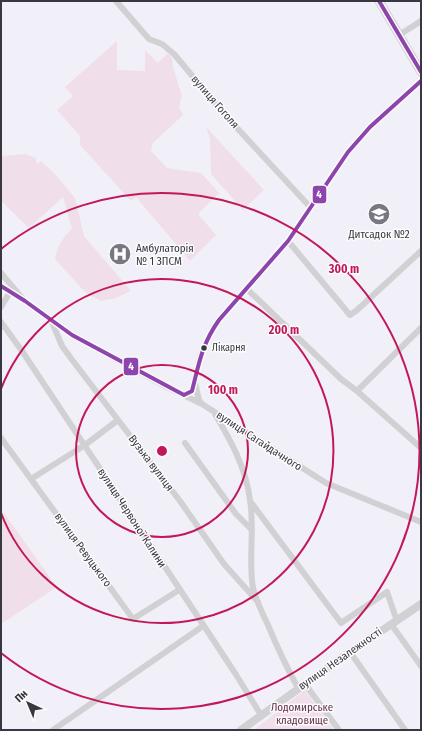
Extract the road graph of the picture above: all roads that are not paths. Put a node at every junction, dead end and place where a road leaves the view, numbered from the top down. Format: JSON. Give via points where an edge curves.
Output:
{"nodes":[{"id":1,"x":116,"y":1,"type":"edge"},
{"id":2,"x":379,"y":1,"type":"edge"},
{"id":3,"x":421,"y":21,"type":"edge"},
{"id":4,"x":399,"y":35,"type":"junction"},
{"id":5,"x":421,"y":72,"type":"edge"},
{"id":6,"x":421,"y":81,"type":"edge"},
{"id":7,"x":311,"y":208,"type":"junction"},
{"id":8,"x":288,"y":241,"type":"junction"},
{"id":9,"x":421,"y":251,"type":"edge"},
{"id":10,"x":1,"y":274,"type":"edge"},
{"id":11,"x":1,"y":286,"type":"edge"},
{"id":12,"x":246,"y":288,"type":"junction"},
{"id":13,"x":10,"y":292,"type":"junction"},
{"id":14,"x":25,"y":301,"type":"junction"},
{"id":15,"x":1,"y":307,"type":"edge"},
{"id":16,"x":51,"y":320,"type":"junction"},
{"id":17,"x":1,"y":322,"type":"edge"},
{"id":18,"x":421,"y":328,"type":"edge"},
{"id":19,"x":195,"y":381,"type":"junction"},
{"id":20,"x":357,"y":391,"type":"junction"},
{"id":21,"x":184,"y":395,"type":"junction"},
{"id":22,"x":202,"y":404,"type":"junction"},
{"id":23,"x":213,"y":412,"type":"junction"},
{"id":24,"x":118,"y":420,"type":"junction"},
{"id":25,"x":1,"y":438,"type":"edge"},
{"id":26,"x":185,"y":442,"type":"dead end"},
{"id":27,"x":84,"y":445,"type":"junction"},
{"id":28,"x":421,"y":448,"type":"edge"},
{"id":29,"x":31,"y":478,"type":"junction"},
{"id":30,"x":250,"y":501,"type":"junction"},
{"id":31,"x":421,"y":522,"type":"edge"},
{"id":32,"x":251,"y":529,"type":"junction"},
{"id":33,"x":179,"y":590,"type":"junction"},
{"id":34,"x":258,"y":602,"type":"junction"},
{"id":35,"x":421,"y":604,"type":"edge"},
{"id":36,"x":394,"y":623,"type":"junction"},
{"id":37,"x":203,"y":626,"type":"junction"},
{"id":38,"x":350,"y":652,"type":"junction"},
{"id":39,"x":421,"y":666,"type":"edge"},
{"id":40,"x":301,"y":686,"type":"junction"},
{"id":41,"x":261,"y":715,"type":"junction"},
{"id":42,"x":53,"y":730,"type":"edge"},
{"id":43,"x":241,"y":730,"type":"edge"},
{"id":44,"x":339,"y":730,"type":"edge"},
{"id":45,"x":404,"y":730,"type":"edge"}],
"edges":[{"from":1,"to":7,"type":"street","name":"вулиця Гоголя","via":[[149,39],[162,44],[174,54]]},
{"from":2,"to":4,"type":"main road"},
{"from":3,"to":4,"type":"street"},
{"from":4,"to":5,"type":"main road"},
{"from":6,"to":7,"type":"street","via":[[370,127],[352,147]]},
{"from":7,"to":8,"type":"street"},
{"from":8,"to":9,"type":"street","via":[[350,315]]},
{"from":8,"to":12,"type":"street"},
{"from":10,"to":14,"type":"street"},
{"from":11,"to":13,"type":"street","name":"вулиця Сагайдачного"},
{"from":12,"to":19,"type":"street","via":[[212,330],[201,353]]},
{"from":12,"to":20,"type":"street","via":[[336,375]]},
{"from":13,"to":14,"type":"street","name":"вулиця Сагайдачного"},
{"from":13,"to":15,"type":"street"},
{"from":14,"to":16,"type":"street","name":"вулиця Сагайдачного"},
{"from":16,"to":21,"type":"street","name":"вулиця Сагайдачного","via":[[72,335]]},
{"from":16,"to":24,"type":"street","name":"Вузька вулиця","via":[[62,346]]},
{"from":17,"to":27,"type":"street","name":"вулиця Червоної Калини"},
{"from":18,"to":20,"type":"street"},
{"from":19,"to":21,"type":"street","via":[[192,391]]},
{"from":19,"to":22,"type":"street"},
{"from":20,"to":28,"type":"street"},
{"from":21,"to":22,"type":"street","name":"вулиця Сагайдачного"},
{"from":22,"to":23,"type":"street","name":"вулиця Сагайдачного"},
{"from":23,"to":30,"type":"street","via":[[237,454]]},
{"from":23,"to":31,"type":"street","name":"вулиця Сагайдачного","via":[[326,483]]},
{"from":24,"to":27,"type":"street"},
{"from":24,"to":34,"type":"street","name":"Вузька вулиця","via":[[224,564]]},
{"from":25,"to":29,"type":"street","name":"вулиця Ревуцького"},
{"from":26,"to":32,"type":"street","via":[[236,514]]},
{"from":27,"to":29,"type":"street"},
{"from":27,"to":33,"type":"street","name":"вулиця Червоної Калини"},
{"from":29,"to":33,"type":"street","name":"вулиця Ревуцького","via":[[133,619]]},
{"from":30,"to":32,"type":"street"},
{"from":30,"to":36,"type":"street","via":[[340,623],[388,592]]},
{"from":32,"to":34,"type":"street","via":[[251,574]]},
{"from":33,"to":37,"type":"street","name":"вулиця Червоної Калини"},
{"from":34,"to":40,"type":"street","via":[[281,656]]},
{"from":35,"to":36,"type":"street","name":"вулиця Незалежності"},
{"from":36,"to":38,"type":"street","name":"вулиця Незалежності"},
{"from":36,"to":39,"type":"street"},
{"from":37,"to":41,"type":"street","name":"вулиця Червоної Калини"},
{"from":37,"to":42,"type":"street"},
{"from":38,"to":40,"type":"street","name":"вулиця Незалежності"},
{"from":38,"to":45,"type":"street"},
{"from":40,"to":41,"type":"street","name":"вулиця Незалежності"},
{"from":40,"to":44,"type":"street"},
{"from":41,"to":43,"type":"street","name":"вулиця Незалежності"}]}
